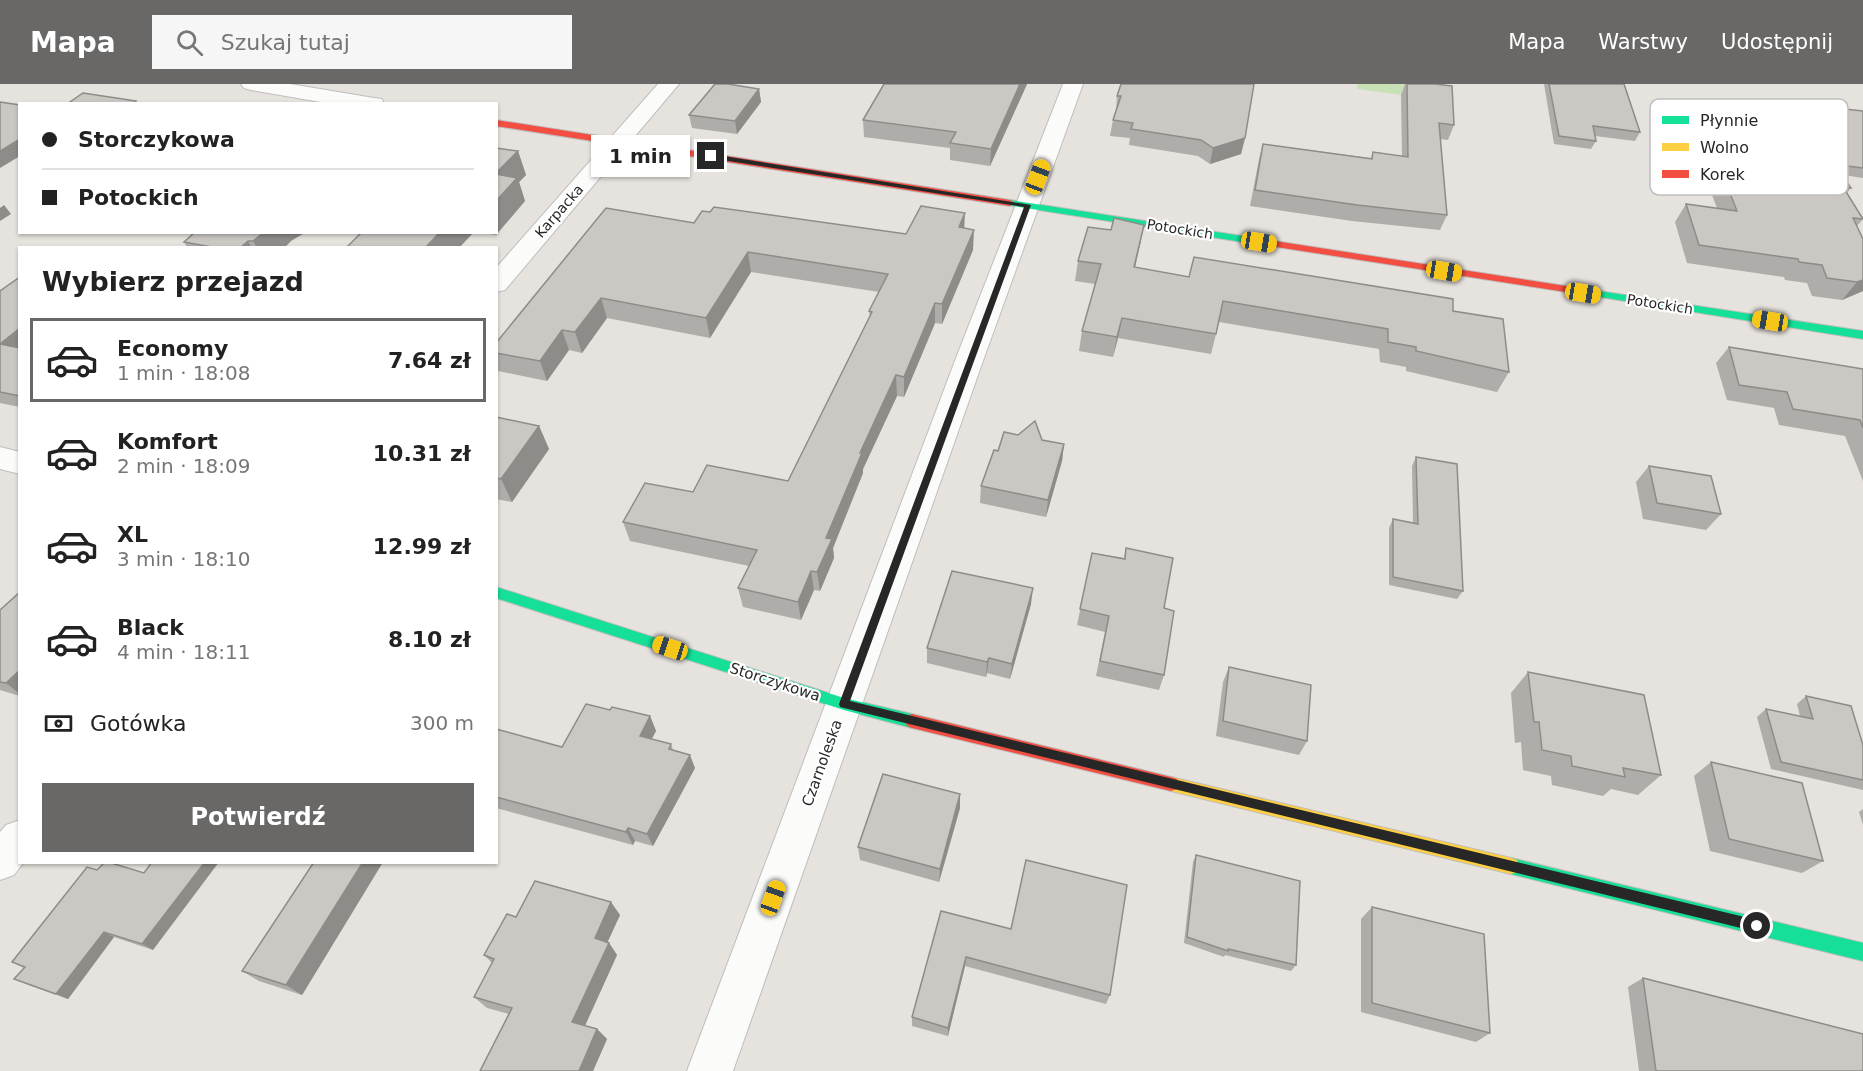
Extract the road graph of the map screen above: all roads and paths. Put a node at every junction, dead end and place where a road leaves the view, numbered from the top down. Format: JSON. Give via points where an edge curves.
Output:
{"nodes":[{"id":1,"x":251,"y":84,"type":"edge"},
{"id":2,"x":669,"y":84,"type":"edge"},
{"id":3,"x":1073,"y":84,"type":"edge"},
{"id":4,"x":362,"y":102,"type":"edge"},
{"id":5,"x":498,"y":123,"type":"edge"},
{"id":6,"x":618,"y":142,"type":"junction"},
{"id":7,"x":1028,"y":205,"type":"junction"},
{"id":8,"x":498,"y":282,"type":"edge"},
{"id":9,"x":1863,"y":335,"type":"edge"},
{"id":10,"x":0,"y":458,"type":"edge"},
{"id":11,"x":18,"y":462,"type":"edge"},
{"id":12,"x":498,"y":593,"type":"edge"},
{"id":13,"x":844,"y":704,"type":"junction"},
{"id":14,"x":18,"y":840,"type":"edge"},
{"id":15,"x":0,"y":861,"type":"edge"},
{"id":16,"x":1863,"y":952,"type":"edge"},
{"id":17,"x":710,"y":1071,"type":"edge"}],
"edges":[{"from":1,"to":4,"type":"street"},
{"from":2,"to":6,"type":"street","name":"Karpacka"},
{"from":3,"to":7,"type":"street","name":"Czarnoleska"},
{"from":5,"to":6,"type":"street","name":"Potockich"},
{"from":6,"to":7,"type":"street","name":"Potockich"},
{"from":6,"to":8,"type":"street","name":"Karpacka"},
{"from":7,"to":9,"type":"street","name":"Potockich"},
{"from":7,"to":13,"type":"street","name":"Czarnoleska"},
{"from":10,"to":11,"type":"street"},
{"from":12,"to":13,"type":"street","name":"Storczykowa"},
{"from":13,"to":16,"type":"street","name":"Storczykowa"},
{"from":13,"to":17,"type":"street","name":"Czarnoleska"},
{"from":14,"to":15,"type":"street"}]}
